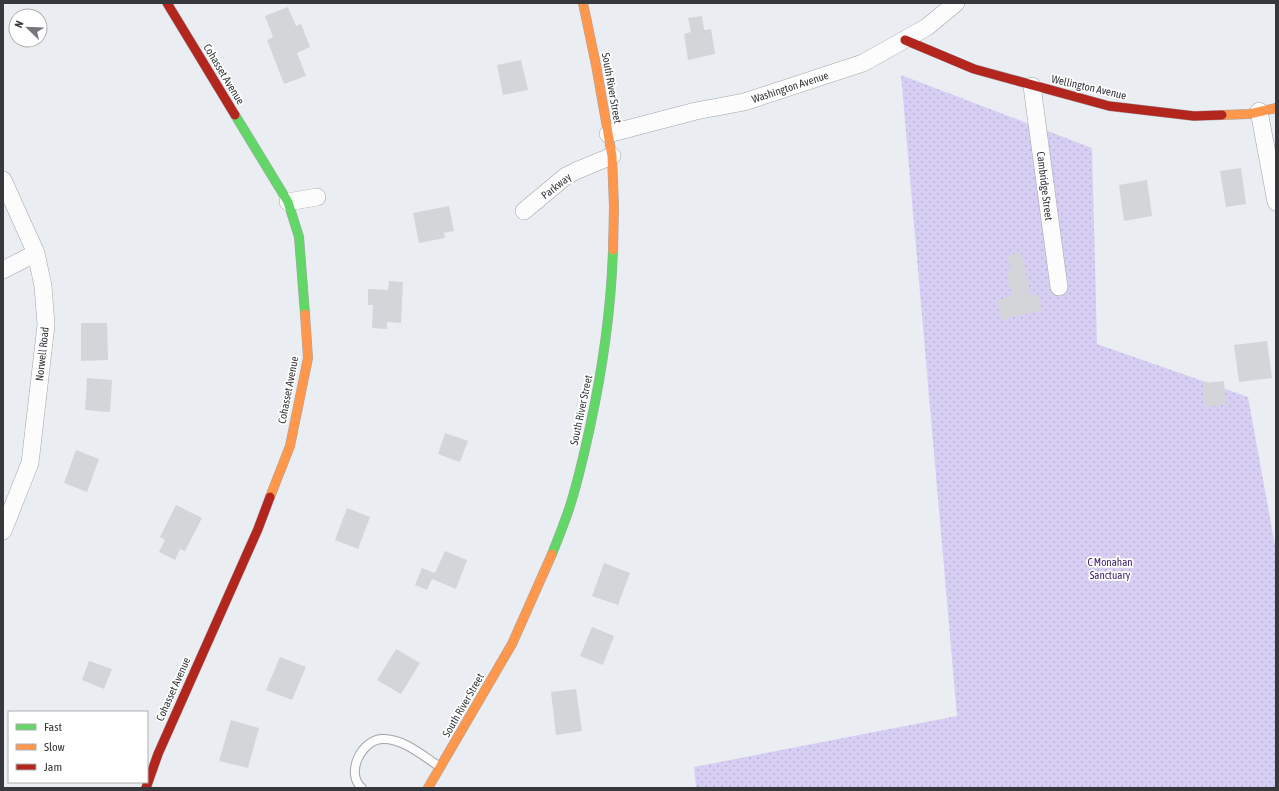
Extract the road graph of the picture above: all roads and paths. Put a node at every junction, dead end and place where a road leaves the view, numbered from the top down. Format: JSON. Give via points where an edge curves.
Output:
{"nodes":[{"id":1,"x":167,"y":3,"type":"edge"},
{"id":2,"x":583,"y":3,"type":"edge"},
{"id":3,"x":956,"y":3,"type":"edge"},
{"id":4,"x":905,"y":40,"type":"junction"},
{"id":5,"x":1032,"y":86,"type":"junction"},
{"id":6,"x":1276,"y":108,"type":"edge"},
{"id":7,"x":1259,"y":111,"type":"junction"},
{"id":8,"x":608,"y":134,"type":"junction"},
{"id":9,"x":612,"y":156,"type":"junction"},
{"id":10,"x":3,"y":180,"type":"edge"},
{"id":11,"x":316,"y":197,"type":"dead end"},
{"id":12,"x":288,"y":202,"type":"junction"},
{"id":13,"x":1276,"y":202,"type":"edge"},
{"id":14,"x":524,"y":211,"type":"dead end"},
{"id":15,"x":36,"y":253,"type":"junction"},
{"id":16,"x":3,"y":270,"type":"edge"},
{"id":17,"x":1059,"y":287,"type":"dead end"},
{"id":18,"x":3,"y":531,"type":"edge"},
{"id":19,"x":440,"y":767,"type":"junction"},
{"id":20,"x":148,"y":782,"type":"edge"},
{"id":21,"x":362,"y":788,"type":"edge"},
{"id":22,"x":428,"y":788,"type":"edge"}],
"edges":[{"from":1,"to":12,"type":"street","name":"Cohasset Avenue"},
{"from":2,"to":8,"type":"street","name":"South River Street"},
{"from":3,"to":4,"type":"street","name":"Washington Avenue","via":[[927,27]]},
{"from":4,"to":5,"type":"street","name":"Wellington Avenue","via":[[974,69]]},
{"from":4,"to":8,"type":"street","name":"Washington Avenue","via":[[863,63],[808,82],[744,102],[696,111]]},
{"from":5,"to":7,"type":"street","name":"Wellington Avenue","via":[[1110,106],[1194,116],[1249,114]]},
{"from":5,"to":17,"type":"street","name":"Cambridge Street"},
{"from":6,"to":7,"type":"street","name":"Wellington Avenue"},
{"from":7,"to":13,"type":"street"},
{"from":8,"to":9,"type":"street","name":"South River Street"},
{"from":9,"to":14,"type":"street","name":"Parkway","via":[[566,176]]},
{"from":9,"to":19,"type":"street","name":"South River Street","via":[[614,207],[607,335],[584,453],[569,508],[549,563],[512,644]]},
{"from":10,"to":15,"type":"street","name":"Norwell Road"},
{"from":11,"to":12,"type":"street"},
{"from":12,"to":20,"type":"street","name":"Cohasset Avenue","via":[[298,236],[308,358],[290,446],[258,529],[158,754]]},
{"from":15,"to":16,"type":"street"},
{"from":15,"to":18,"type":"street","name":"Norwell Road","via":[[43,286],[46,325],[30,463]]},
{"from":19,"to":21,"type":"lane","via":[[404,744],[380,739],[367,745],[357,760],[354,775],[357,784]]},
{"from":19,"to":22,"type":"street","name":"South River Street"}]}
